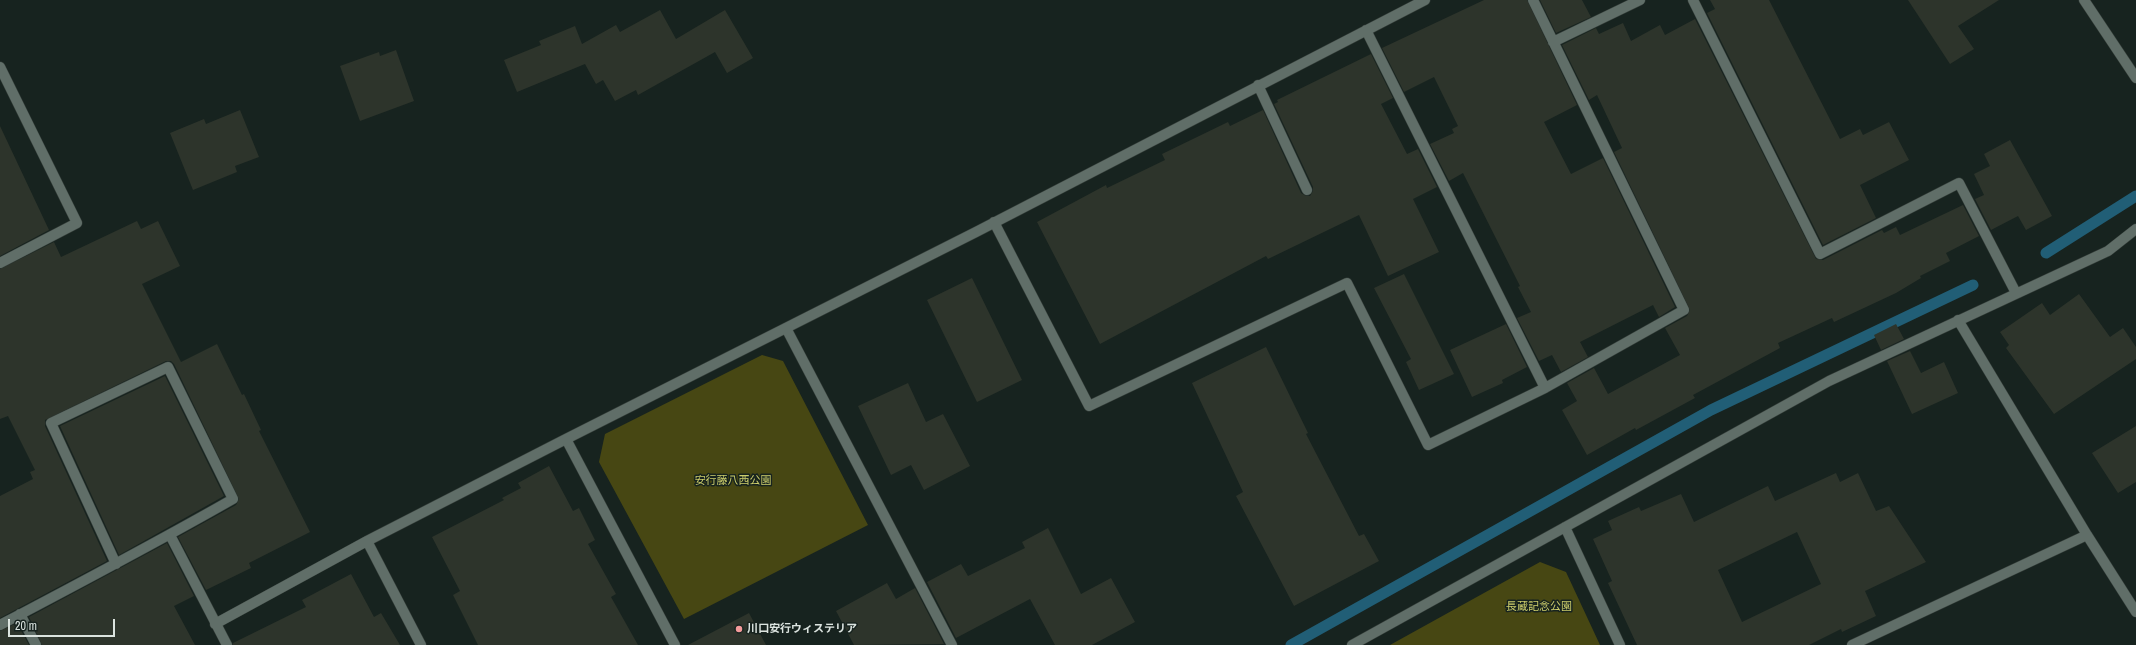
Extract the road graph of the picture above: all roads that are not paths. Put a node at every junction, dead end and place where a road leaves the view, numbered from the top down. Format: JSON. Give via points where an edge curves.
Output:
{"nodes":[{"id":1,"x":1425,"y":0,"type":"edge"},
{"id":2,"x":1533,"y":0,"type":"edge"},
{"id":3,"x":1640,"y":0,"type":"edge"},
{"id":4,"x":1692,"y":0,"type":"edge"},
{"id":5,"x":2084,"y":0,"type":"edge"},
{"id":6,"x":1366,"y":30,"type":"junction"},
{"id":7,"x":1553,"y":42,"type":"junction"},
{"id":8,"x":0,"y":67,"type":"edge"},
{"id":9,"x":2136,"y":78,"type":"edge"},
{"id":10,"x":1258,"y":85,"type":"junction"},
{"id":11,"x":1307,"y":190,"type":"dead end"},
{"id":12,"x":994,"y":222,"type":"junction"},
{"id":13,"x":2136,"y":229,"type":"edge"},
{"id":14,"x":0,"y":263,"type":"edge"},
{"id":15,"x":2016,"y":293,"type":"junction"},
{"id":16,"x":1958,"y":320,"type":"junction"},
{"id":17,"x":786,"y":328,"type":"junction"},
{"id":18,"x":1545,"y":388,"type":"junction"},
{"id":19,"x":566,"y":439,"type":"junction"},
{"id":20,"x":1565,"y":527,"type":"junction"},
{"id":21,"x":170,"y":535,"type":"junction"},
{"id":22,"x":2087,"y":535,"type":"junction"},
{"id":23,"x":367,"y":541,"type":"junction"},
{"id":24,"x":116,"y":564,"type":"junction"},
{"id":25,"x":2136,"y":612,"type":"edge"},
{"id":26,"x":20,"y":614,"type":"junction"},
{"id":27,"x":215,"y":624,"type":"junction"},
{"id":28,"x":0,"y":625,"type":"edge"},
{"id":29,"x":36,"y":645,"type":"edge"},
{"id":30,"x":223,"y":645,"type":"edge"},
{"id":31,"x":226,"y":645,"type":"edge"},
{"id":32,"x":421,"y":645,"type":"edge"},
{"id":33,"x":675,"y":645,"type":"edge"},
{"id":34,"x":952,"y":645,"type":"edge"},
{"id":35,"x":1352,"y":645,"type":"edge"},
{"id":36,"x":1620,"y":645,"type":"edge"},
{"id":37,"x":1852,"y":645,"type":"edge"}],
"edges":[{"from":1,"to":6,"type":"street"},
{"from":2,"to":7,"type":"street"},
{"from":3,"to":7,"type":"street"},
{"from":4,"to":15,"type":"street","via":[[1820,254],[1959,183]]},
{"from":5,"to":9,"type":"street"},
{"from":6,"to":10,"type":"street"},
{"from":6,"to":18,"type":"street"},
{"from":7,"to":18,"type":"street","via":[[1684,310]]},
{"from":8,"to":14,"type":"street","via":[[77,223]]},
{"from":10,"to":11,"type":"street"},
{"from":10,"to":12,"type":"street"},
{"from":12,"to":17,"type":"street"},
{"from":12,"to":18,"type":"street","via":[[1089,406],[1347,283],[1428,445]]},
{"from":13,"to":15,"type":"street","via":[[2108,251]]},
{"from":15,"to":16,"type":"street"},
{"from":16,"to":20,"type":"street","via":[[1829,381]]},
{"from":16,"to":22,"type":"street"},
{"from":17,"to":19,"type":"street"},
{"from":17,"to":34,"type":"street"},
{"from":19,"to":23,"type":"street"},
{"from":19,"to":33,"type":"street"},
{"from":20,"to":35,"type":"street"},
{"from":20,"to":36,"type":"street"},
{"from":21,"to":24,"type":"street"},
{"from":21,"to":24,"type":"street","via":[[233,499],[168,367],[51,424]]},
{"from":21,"to":27,"type":"street"},
{"from":21,"to":30,"type":"street"},
{"from":22,"to":25,"type":"street"},
{"from":22,"to":37,"type":"street"},
{"from":23,"to":27,"type":"street"},
{"from":23,"to":32,"type":"street"},
{"from":24,"to":26,"type":"street"},
{"from":26,"to":28,"type":"street"},
{"from":26,"to":29,"type":"street"},
{"from":27,"to":31,"type":"street"}]}
